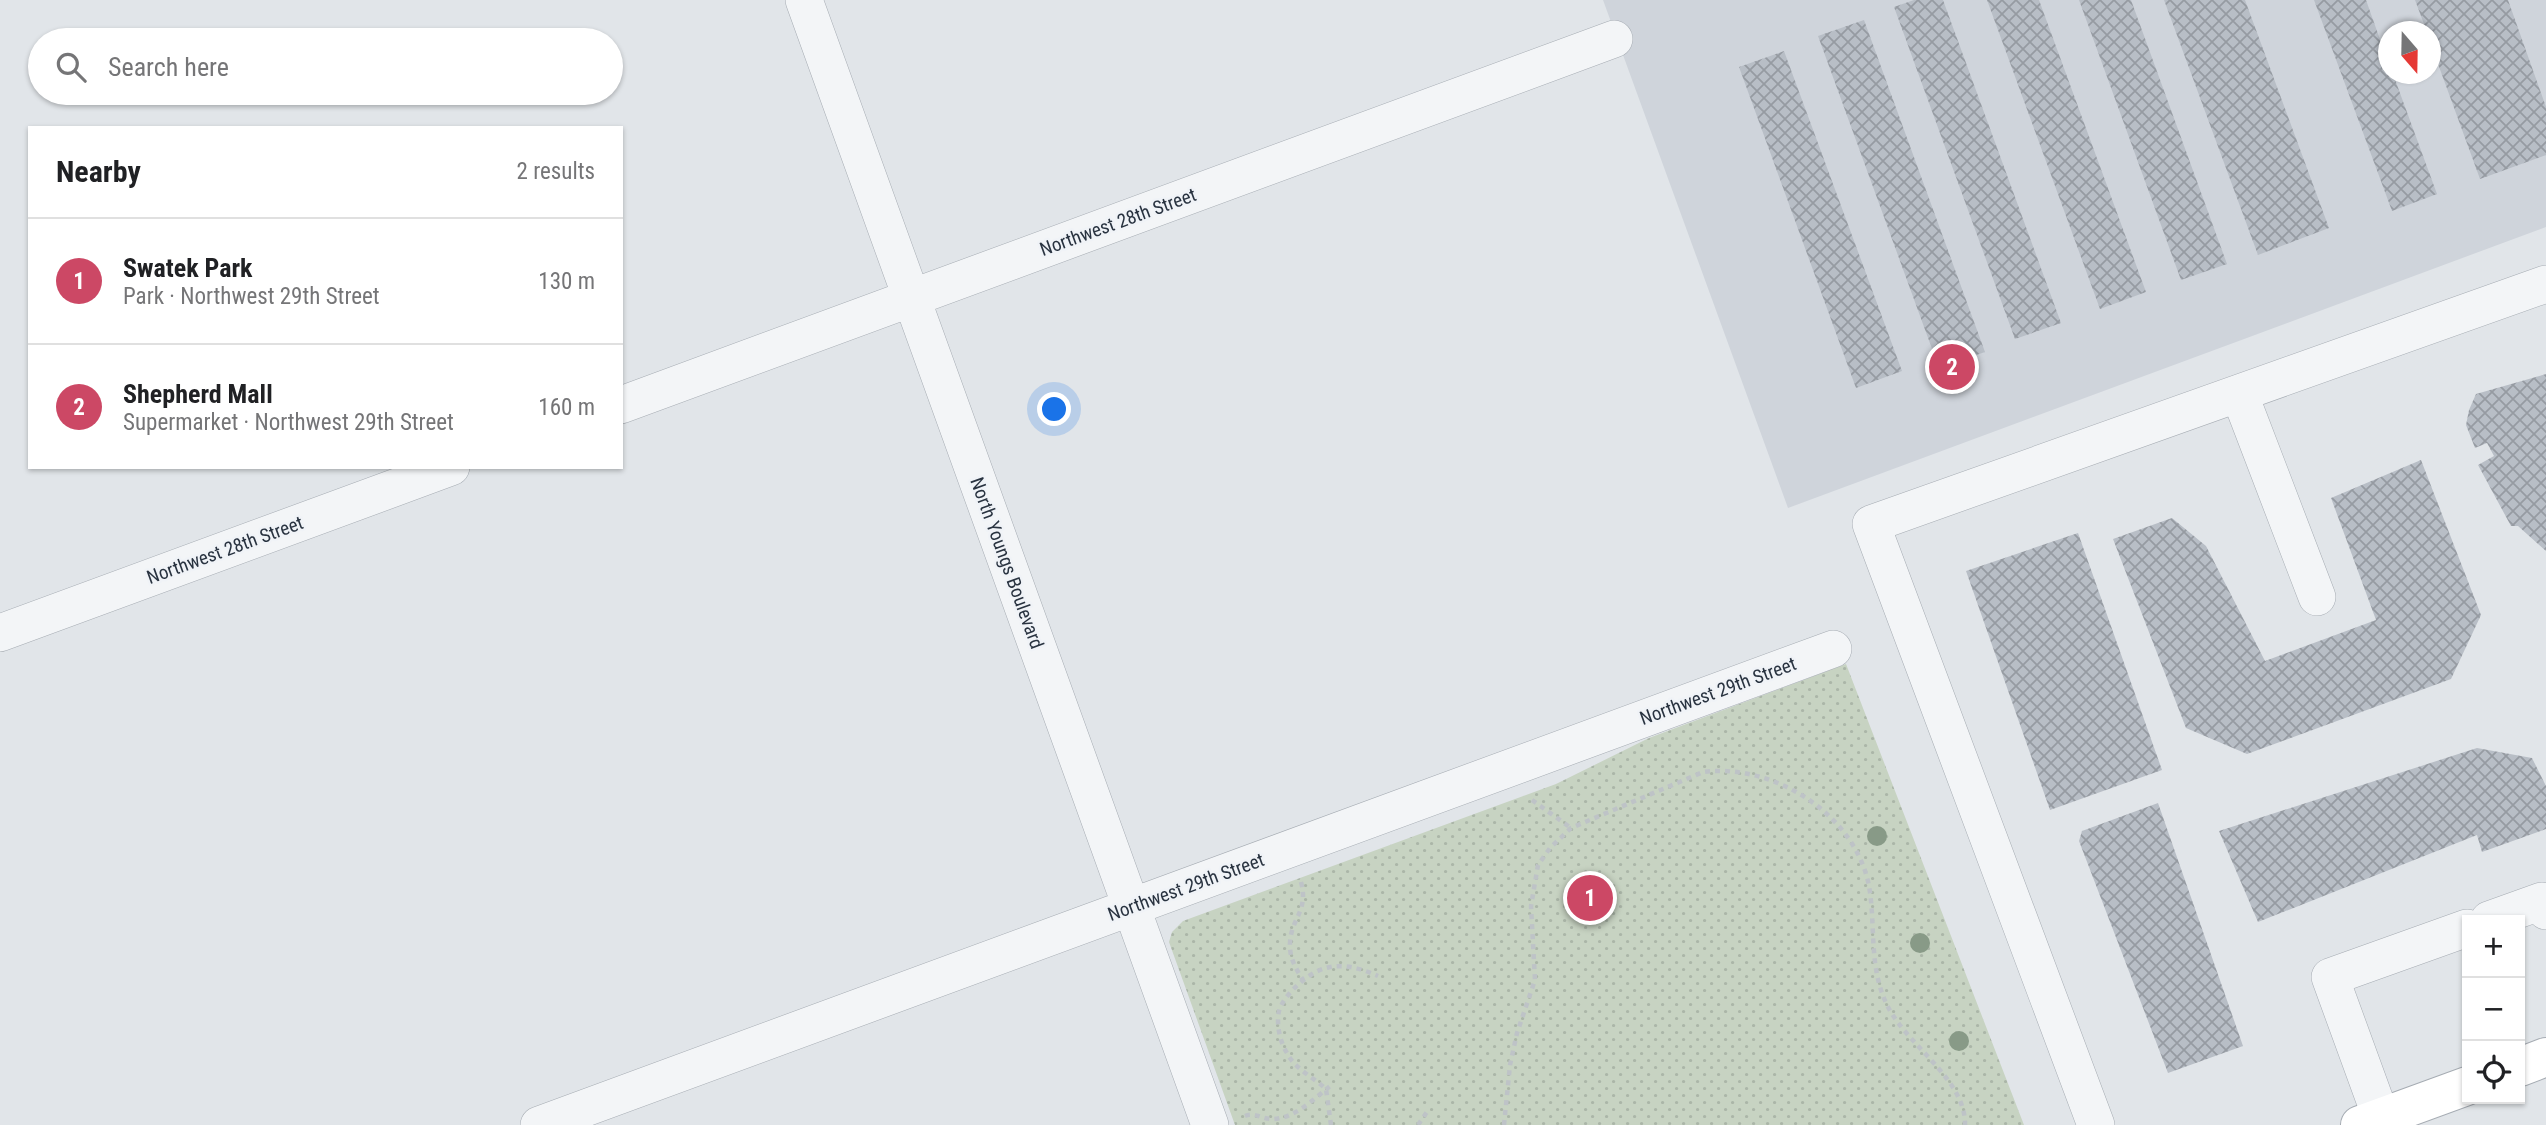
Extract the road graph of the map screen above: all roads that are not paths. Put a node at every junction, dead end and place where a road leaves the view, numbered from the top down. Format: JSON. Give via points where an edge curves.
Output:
{"nodes":[{"id":1,"x":804,"y":0,"type":"edge"},
{"id":2,"x":1614,"y":39,"type":"dead end"},
{"id":3,"x":2546,"y":284,"type":"edge"},
{"id":4,"x":911,"y":298,"type":"junction"},
{"id":5,"x":2239,"y":393,"type":"junction"},
{"id":6,"x":623,"y":403,"type":"edge"},
{"id":7,"x":446,"y":469,"type":"edge"},
{"id":8,"x":2318,"y":597,"type":"dead end"},
{"id":9,"x":0,"y":633,"type":"edge"},
{"id":10,"x":1832,"y":649,"type":"dead end"},
{"id":11,"x":1131,"y":907,"type":"junction"},
{"id":12,"x":2546,"y":911,"type":"edge"},
{"id":13,"x":2503,"y":915,"type":"edge"},
{"id":14,"x":2462,"y":930,"type":"edge"},
{"id":15,"x":2546,"y":1057,"type":"edge"},
{"id":16,"x":2525,"y":1065,"type":"edge"},
{"id":17,"x":2462,"y":1088,"type":"edge"},
{"id":18,"x":1225,"y":1121,"type":"edge"},
{"id":19,"x":2370,"y":1121,"type":"edge"},
{"id":20,"x":539,"y":1125,"type":"edge"},
{"id":21,"x":2096,"y":1125,"type":"edge"}],
"edges":[{"from":1,"to":4,"type":"street","name":"North Youngs Boulevard"},
{"from":2,"to":4,"type":"street","name":"Northwest 28th Street"},
{"from":3,"to":5,"type":"street"},
{"from":4,"to":6,"type":"street","name":"Northwest 28th Street"},
{"from":4,"to":11,"type":"street","name":"North Youngs Boulevard"},
{"from":5,"to":8,"type":"street"},
{"from":5,"to":21,"type":"street","via":[[1871,524]]},
{"from":7,"to":9,"type":"street","name":"Northwest 28th Street"},
{"from":10,"to":11,"type":"street","name":"Northwest 29th Street"},
{"from":11,"to":18,"type":"street","name":"North Youngs Boulevard"},
{"from":11,"to":20,"type":"street","name":"Northwest 29th Street"},
{"from":12,"to":13,"type":"street","via":[[2542,901]]},
{"from":14,"to":19,"type":"street","via":[[2330,977]]},
{"from":15,"to":16,"type":"street"},
{"from":17,"to":19,"type":"street"}]}
